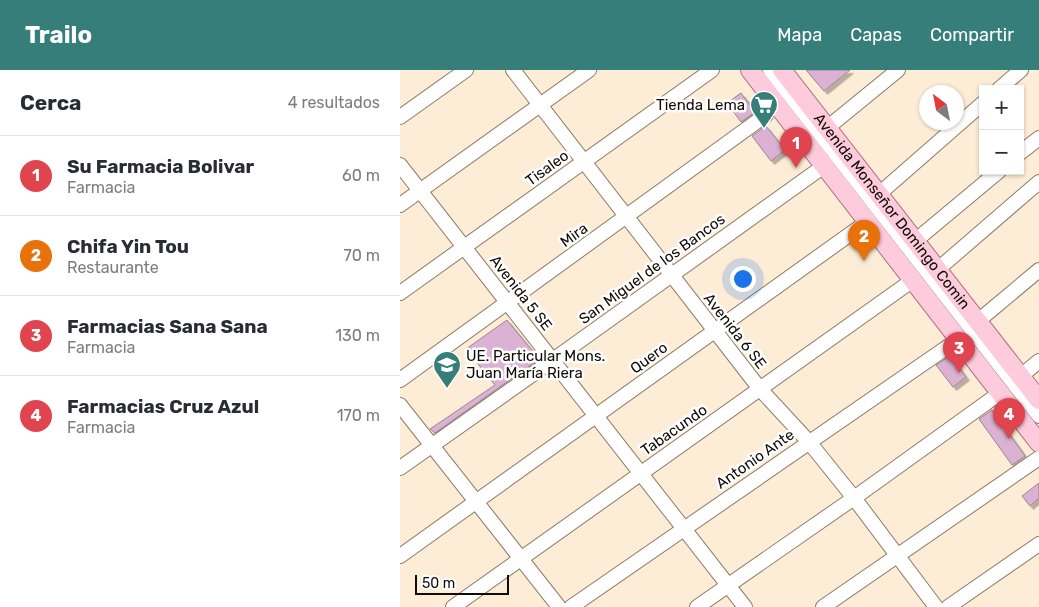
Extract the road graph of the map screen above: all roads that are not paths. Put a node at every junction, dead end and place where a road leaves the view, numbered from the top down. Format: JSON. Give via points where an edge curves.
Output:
{"nodes":[{"id":1,"x":466,"y":70,"type":"edge"},
{"id":2,"x":513,"y":70,"type":"edge"},
{"id":3,"x":589,"y":70,"type":"edge"},
{"id":4,"x":712,"y":70,"type":"edge"},
{"id":5,"x":750,"y":70,"type":"edge"},
{"id":6,"x":757,"y":70,"type":"edge"},
{"id":7,"x":898,"y":70,"type":"edge"},
{"id":8,"x":1021,"y":70,"type":"edge"},
{"id":9,"x":783,"y":71,"type":"edge"},
{"id":10,"x":1004,"y":85,"type":"edge"},
{"id":11,"x":540,"y":105,"type":"junction"},
{"id":12,"x":979,"y":106,"type":"edge"},
{"id":13,"x":766,"y":115,"type":"dead end"},
{"id":14,"x":400,"y":117,"type":"edge"},
{"id":15,"x":827,"y":128,"type":"junction"},
{"id":16,"x":1039,"y":138,"type":"edge"},
{"id":17,"x":1024,"y":150,"type":"edge"},
{"id":18,"x":584,"y":162,"type":"junction"},
{"id":19,"x":400,"y":164,"type":"edge"},
{"id":20,"x":824,"y":166,"type":"junction"},
{"id":21,"x":994,"y":175,"type":"edge"},
{"id":22,"x":1039,"y":182,"type":"edge"},
{"id":23,"x":420,"y":190,"type":"junction"},
{"id":24,"x":878,"y":194,"type":"junction"},
{"id":25,"x":400,"y":205,"type":"edge"},
{"id":26,"x":626,"y":217,"type":"junction"},
{"id":27,"x":867,"y":222,"type":"junction"},
{"id":28,"x":915,"y":241,"type":"junction"},
{"id":29,"x":464,"y":247,"type":"junction"},
{"id":30,"x":937,"y":270,"type":"junction"},
{"id":31,"x":1039,"y":270,"type":"edge"},
{"id":32,"x":672,"y":275,"type":"junction"},
{"id":33,"x":913,"y":280,"type":"junction"},
{"id":34,"x":400,"y":293,"type":"edge"},
{"id":35,"x":508,"y":302,"type":"junction"},
{"id":36,"x":978,"y":321,"type":"junction"},
{"id":37,"x":714,"y":331,"type":"junction"},
{"id":38,"x":959,"y":339,"type":"junction"},
{"id":39,"x":553,"y":360,"type":"junction"},
{"id":40,"x":1039,"y":361,"type":"edge"},
{"id":41,"x":1020,"y":376,"type":"junction"},
{"id":42,"x":400,"y":380,"type":"edge"},
{"id":43,"x":760,"y":389,"type":"junction"},
{"id":44,"x":1000,"y":393,"type":"junction"},
{"id":45,"x":1039,"y":400,"type":"edge"},
{"id":46,"x":400,"y":405,"type":"edge"},
{"id":47,"x":596,"y":416,"type":"junction"},
{"id":48,"x":1039,"y":416,"type":"edge"},
{"id":49,"x":1039,"y":433,"type":"edge"},
{"id":50,"x":809,"y":442,"type":"junction"},
{"id":51,"x":1039,"y":444,"type":"edge"},
{"id":52,"x":432,"y":446,"type":"junction"},
{"id":53,"x":1039,"y":458,"type":"edge"},
{"id":54,"x":400,"y":468,"type":"edge"},
{"id":55,"x":641,"y":473,"type":"junction"},
{"id":56,"x":854,"y":498,"type":"junction"},
{"id":57,"x":476,"y":502,"type":"junction"},
{"id":58,"x":684,"y":528,"type":"junction"},
{"id":59,"x":1039,"y":544,"type":"edge"},
{"id":60,"x":400,"y":556,"type":"edge"},
{"id":61,"x":896,"y":556,"type":"junction"},
{"id":62,"x":521,"y":559,"type":"junction"},
{"id":63,"x":729,"y":586,"type":"junction"},
{"id":64,"x":453,"y":607,"type":"edge"},
{"id":65,"x":559,"y":607,"type":"edge"},
{"id":66,"x":571,"y":607,"type":"edge"},
{"id":67,"x":697,"y":607,"type":"edge"},
{"id":68,"x":745,"y":607,"type":"edge"},
{"id":69,"x":823,"y":607,"type":"edge"},
{"id":70,"x":936,"y":607,"type":"edge"},
{"id":71,"x":948,"y":607,"type":"edge"}],
"edges":[{"from":1,"to":14,"type":"street"},
{"from":2,"to":11,"type":"street","name":"Avenida 6 SE"},
{"from":3,"to":11,"type":"street"},
{"from":4,"to":18,"type":"street","name":"Tisaleo"},
{"from":5,"to":20,"type":"main road","name":"Avenida Monseñor Domingo Comin"},
{"from":6,"to":49,"type":"street","name":"Avenida Monseñor Domingo Comin"},
{"from":7,"to":15,"type":"street"},
{"from":8,"to":10,"type":"street"},
{"from":9,"to":15,"type":"main road","name":"Avenida Monseñor Domingo Comin"},
{"from":9,"to":48,"type":"street","name":"Avenida Monseñor Domingo Comin"},
{"from":11,"to":18,"type":"street","name":"Avenida 6 SE"},
{"from":11,"to":23,"type":"street"},
{"from":12,"to":24,"type":"street"},
{"from":13,"to":26,"type":"street","name":"Mira"},
{"from":15,"to":24,"type":"main road","name":"Avenida Monseñor Domingo Comin"},
{"from":16,"to":17,"type":"street"},
{"from":18,"to":26,"type":"street","name":"Avenida 6 SE"},
{"from":18,"to":29,"type":"street","name":"Tisaleo"},
{"from":19,"to":23,"type":"street","name":"Avenida 5 SE"},
{"from":20,"to":27,"type":"main road","name":"Avenida Monseñor Domingo Comin"},
{"from":20,"to":32,"type":"street","name":"San Miguel de los Bancos"},
{"from":21,"to":28,"type":"street"},
{"from":22,"to":30,"type":"street"},
{"from":23,"to":25,"type":"street"},
{"from":23,"to":29,"type":"street","name":"Avenida 5 SE"},
{"from":24,"to":28,"type":"main road","name":"Avenida Monseñor Domingo Comin"},
{"from":26,"to":32,"type":"street","name":"Avenida 6 SE"},
{"from":26,"to":35,"type":"street","name":"Mira"},
{"from":27,"to":33,"type":"main road","name":"Avenida Monseñor Domingo Comin"},
{"from":27,"to":37,"type":"street","name":"Quero"},
{"from":28,"to":30,"type":"main road","name":"Avenida Monseñor Domingo Comin"},
{"from":29,"to":34,"type":"street","name":"Tisaleo"},
{"from":29,"to":35,"type":"street","name":"Avenida 5 SE"},
{"from":30,"to":36,"type":"main road","name":"Avenida Monseñor Domingo Comin"},
{"from":31,"to":36,"type":"street"},
{"from":32,"to":37,"type":"street","name":"Avenida 6 SE"},
{"from":32,"to":39,"type":"street","name":"San Miguel de los Bancos"},
{"from":33,"to":38,"type":"main road","name":"Avenida Monseñor Domingo Comin"},
{"from":33,"to":43,"type":"street","name":"Tabacundo"},
{"from":35,"to":39,"type":"street","name":"Avenida 5 SE"},
{"from":35,"to":42,"type":"street","name":"Mira"},
{"from":36,"to":41,"type":"main road","name":"Avenida Monseñor Domingo Comin"},
{"from":37,"to":43,"type":"street","name":"Avenida 6 SE"},
{"from":37,"to":47,"type":"street","name":"Quero"},
{"from":38,"to":44,"type":"main road","name":"Avenida Monseñor Domingo Comin"},
{"from":38,"to":50,"type":"street","name":"Antonio Ante"},
{"from":39,"to":47,"type":"street","name":"Avenida 5 SE"},
{"from":39,"to":52,"type":"street","name":"San Miguel de los Bancos"},
{"from":40,"to":41,"type":"street"},
{"from":41,"to":45,"type":"main road","name":"Avenida Monseñor Domingo Comin"},
{"from":43,"to":50,"type":"street","name":"Avenida 6 SE"},
{"from":43,"to":55,"type":"street","name":"Tabacundo"},
{"from":44,"to":51,"type":"main road","name":"Avenida Monseñor Domingo Comin"},
{"from":44,"to":56,"type":"street"},
{"from":46,"to":52,"type":"street"},
{"from":47,"to":55,"type":"street","name":"Avenida 5 SE"},
{"from":47,"to":57,"type":"street","name":"Quero"},
{"from":50,"to":56,"type":"street","name":"Avenida 6 SE"},
{"from":50,"to":58,"type":"street","name":"Antonio Ante"},
{"from":52,"to":54,"type":"street","name":"San Miguel de los Bancos"},
{"from":52,"to":57,"type":"street"},
{"from":53,"to":61,"type":"street"},
{"from":55,"to":58,"type":"street","name":"Avenida 5 SE"},
{"from":55,"to":62,"type":"street","name":"Tabacundo"},
{"from":56,"to":61,"type":"street","name":"Avenida 6 SE"},
{"from":56,"to":63,"type":"street"},
{"from":57,"to":60,"type":"street","name":"Quero"},
{"from":57,"to":62,"type":"street"},
{"from":58,"to":63,"type":"street","name":"Avenida 5 SE"},
{"from":58,"to":66,"type":"street","name":"Antonio Ante"},
{"from":59,"to":71,"type":"street"},
{"from":61,"to":69,"type":"street"},
{"from":61,"to":70,"type":"street","name":"Avenida 6 SE"},
{"from":62,"to":64,"type":"street","name":"Tabacundo"},
{"from":62,"to":65,"type":"street"},
{"from":63,"to":67,"type":"street"},
{"from":63,"to":68,"type":"street","name":"Avenida 5 SE"}]}
